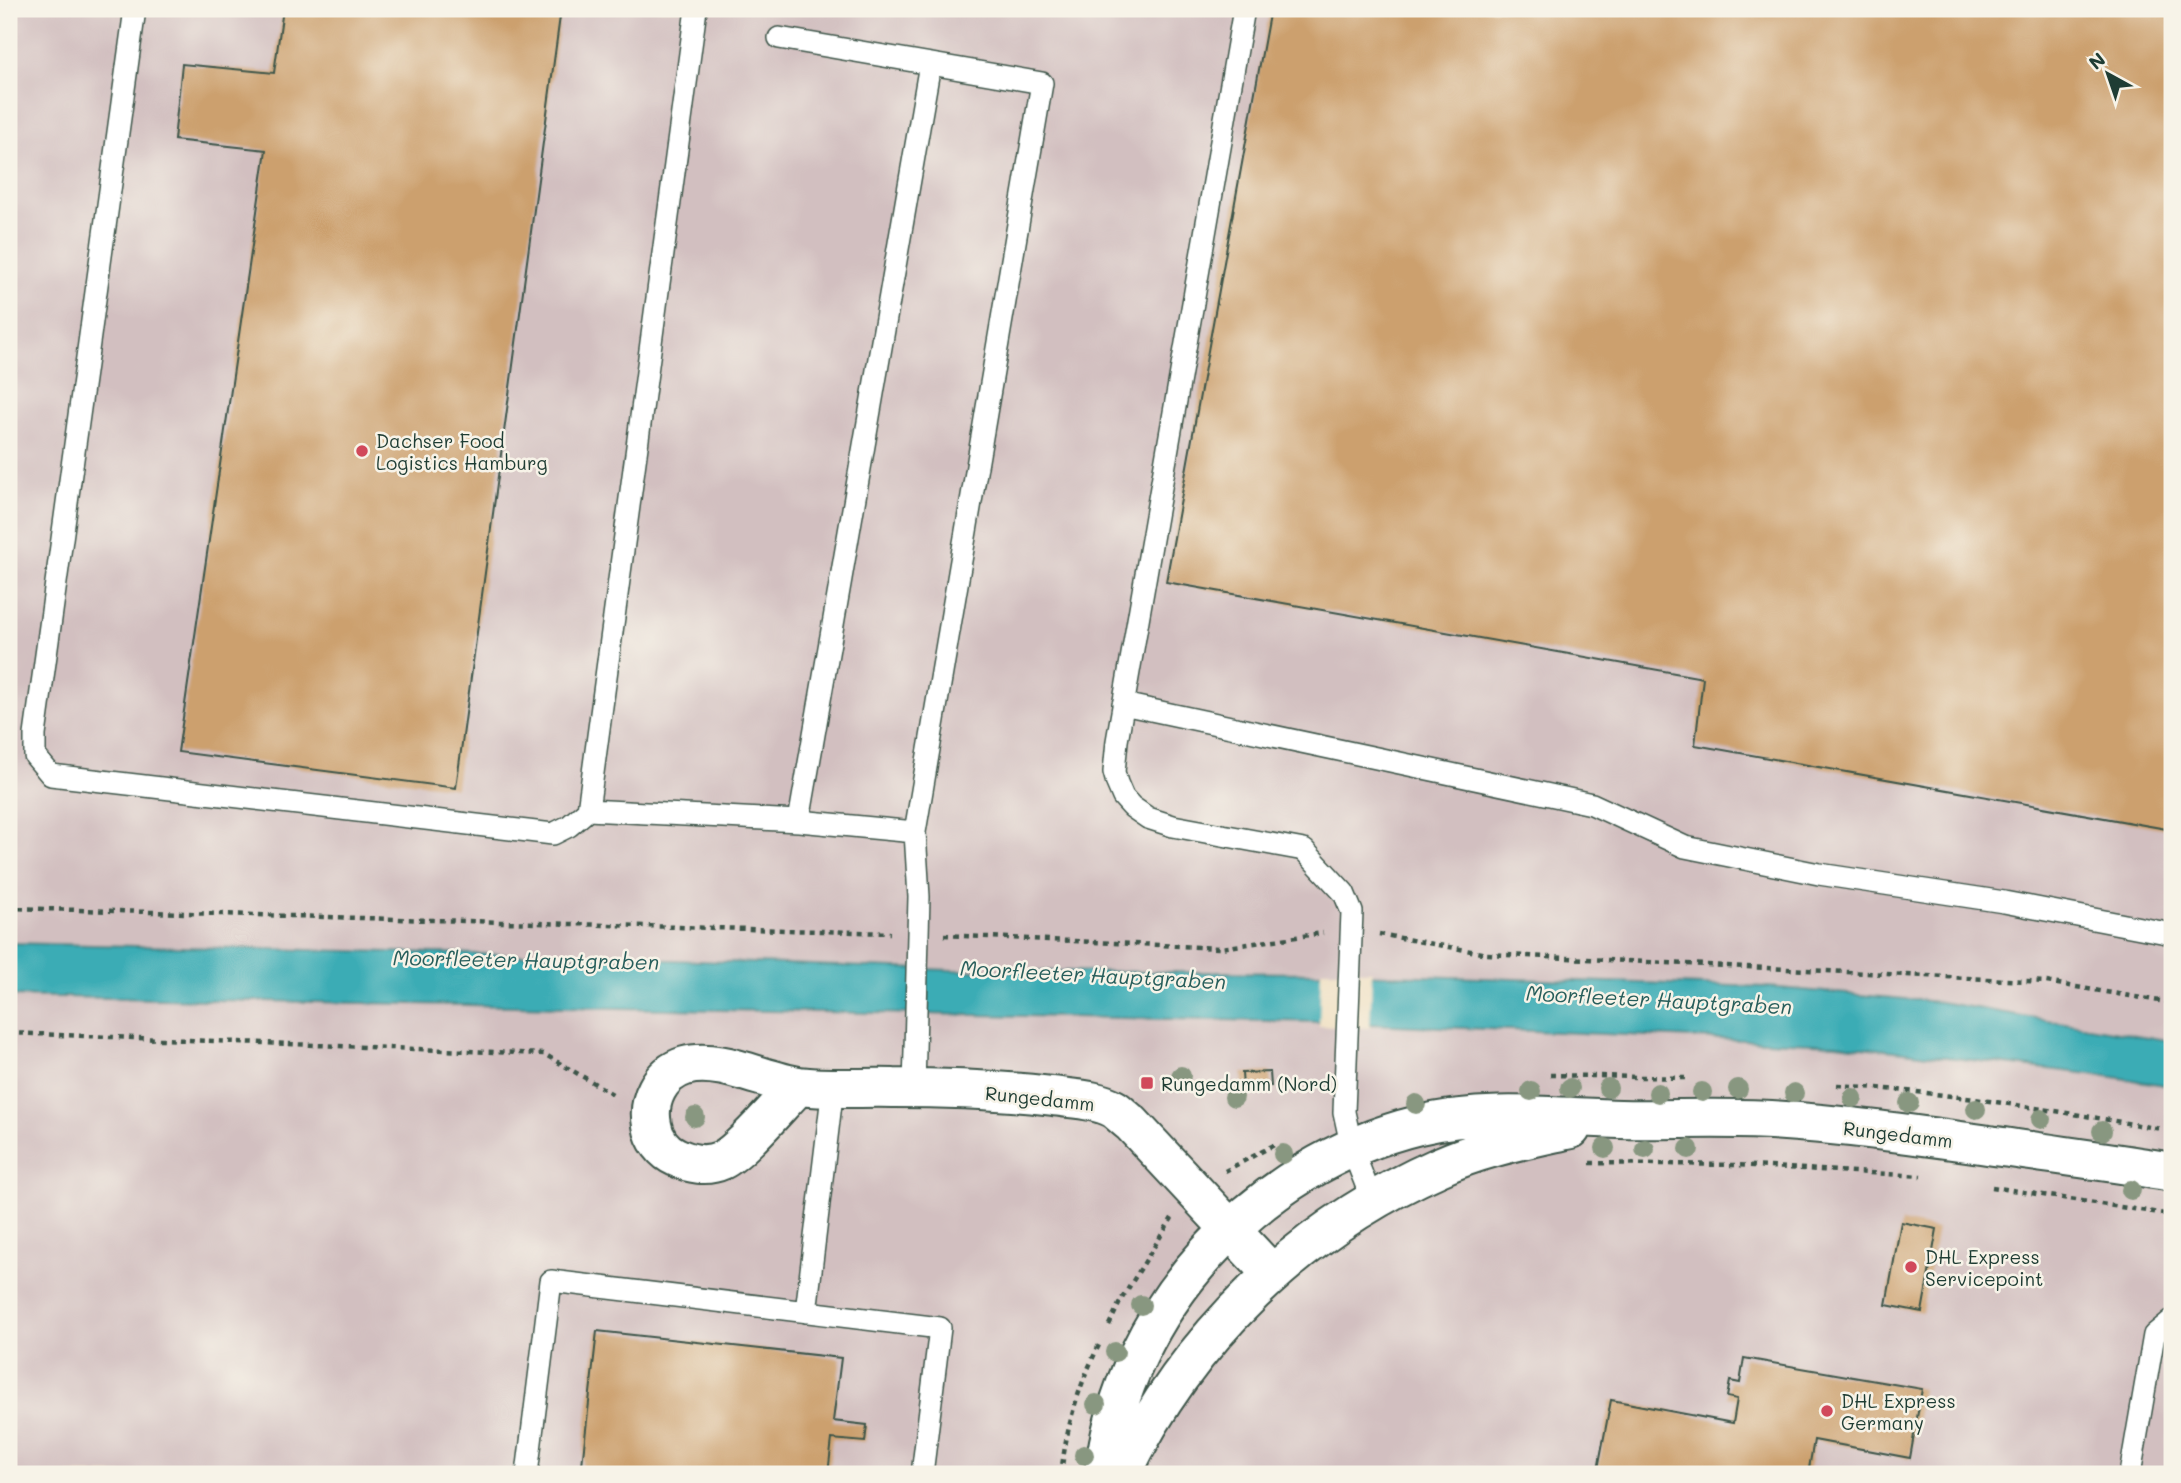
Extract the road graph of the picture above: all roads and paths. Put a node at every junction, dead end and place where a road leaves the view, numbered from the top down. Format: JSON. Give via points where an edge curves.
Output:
{"nodes":[{"id":1,"x":135,"y":9,"type":"edge"},
{"id":2,"x":696,"y":9,"type":"edge"},
{"id":3,"x":1244,"y":9,"type":"edge"},
{"id":4,"x":779,"y":37,"type":"dead end"},
{"id":5,"x":930,"y":64,"type":"junction"},
{"id":6,"x":1123,"y":704,"type":"junction"},
{"id":7,"x":588,"y":810,"type":"junction"},
{"id":8,"x":799,"y":821,"type":"junction"},
{"id":9,"x":915,"y":832,"type":"junction"},
{"id":10,"x":9,"y":908,"type":"edge"},
{"id":11,"x":1351,"y":929,"type":"junction"},
{"id":12,"x":2172,"y":934,"type":"edge"},
{"id":13,"x":917,"y":938,"type":"junction"},
{"id":14,"x":2172,"y":1003,"type":"edge"},
{"id":15,"x":9,"y":1033,"type":"edge"},
{"id":16,"x":815,"y":1086,"type":"junction"},
{"id":17,"x":914,"y":1088,"type":"junction"},
{"id":18,"x":650,"y":1116,"type":"junction"},
{"id":19,"x":1621,"y":1119,"type":"junction"},
{"id":20,"x":1352,"y":1149,"type":"junction"},
{"id":21,"x":1584,"y":1163,"type":"dead end"},
{"id":22,"x":2172,"y":1172,"type":"edge"},
{"id":23,"x":1932,"y":1177,"type":"dead end"},
{"id":24,"x":1981,"y":1185,"type":"dead end"},
{"id":25,"x":1372,"y":1200,"type":"junction"},
{"id":26,"x":2172,"y":1215,"type":"edge"},
{"id":27,"x":1231,"y":1228,"type":"junction"},
{"id":28,"x":1272,"y":1274,"type":"junction"},
{"id":29,"x":806,"y":1312,"type":"junction"},
{"id":30,"x":2172,"y":1320,"type":"edge"},
{"id":31,"x":527,"y":1474,"type":"edge"},
{"id":32,"x":922,"y":1474,"type":"edge"},
{"id":33,"x":1104,"y":1474,"type":"edge"},
{"id":34,"x":1122,"y":1474,"type":"edge"},
{"id":35,"x":2130,"y":1474,"type":"edge"}],
"edges":[{"from":1,"to":7,"type":"lane","via":[[35,756],[51,775],[553,834]]},
{"from":2,"to":7,"type":"lane"},
{"from":3,"to":6,"type":"lane"},
{"from":4,"to":5,"type":"lane"},
{"from":5,"to":8,"type":"lane"},
{"from":5,"to":9,"type":"lane","via":[[1042,83]]},
{"from":6,"to":11,"type":"lane","via":[[1114,772],[1132,807],[1173,826],[1304,850],[1344,892],[1352,912]]},
{"from":6,"to":12,"type":"lane","via":[[1592,804],[1685,847]]},
{"from":7,"to":8,"type":"lane"},
{"from":8,"to":9,"type":"lane"},
{"from":9,"to":13,"type":"lane"},
{"from":10,"to":13,"type":"path"},
{"from":11,"to":13,"type":"path","via":[[1221,948]]},
{"from":11,"to":14,"type":"path","via":[[1487,954],[2046,982]]},
{"from":11,"to":20,"type":"lane","via":[[1344,1112]]},
{"from":13,"to":17,"type":"lane"},
{"from":15,"to":18,"type":"path","via":[[544,1054]]},
{"from":16,"to":17,"type":"street","name":"Rungedamm"},
{"from":16,"to":18,"type":"street","name":"Rungedamm","via":[[704,1064],[684,1066],[656,1089]]},
{"from":16,"to":18,"type":"street","via":[[722,1160],[697,1164],[670,1154],[660,1145]]},
{"from":16,"to":29,"type":"lane"},
{"from":17,"to":27,"type":"street","name":"Rungedamm","via":[[1039,1095],[1093,1101],[1115,1110]]},
{"from":19,"to":20,"type":"street","name":"Rungedamm","via":[[1490,1114],[1417,1125]]},
{"from":19,"to":22,"type":"street","name":"Rungedamm","via":[[1772,1120],[1891,1131]]},
{"from":19,"to":25,"type":"street","name":"Rungedamm","via":[[1460,1158]]},
{"from":20,"to":25,"type":"lane"},
{"from":20,"to":27,"type":"street","name":"Rungedamm","via":[[1275,1193]]},
{"from":21,"to":23,"type":"path","via":[[1737,1165]]},
{"from":24,"to":26,"type":"path"},
{"from":25,"to":28,"type":"street","name":"Rungedamm"},
{"from":27,"to":28,"type":"street","name":"Rungedamm"},
{"from":27,"to":33,"type":"street","name":"Rungedamm","via":[[1178,1287],[1144,1345],[1121,1399]]},
{"from":28,"to":34,"type":"street","name":"Rungedamm","via":[[1240,1304],[1182,1377]]},
{"from":29,"to":31,"type":"lane","via":[[551,1281]]},
{"from":29,"to":32,"type":"lane","via":[[940,1328]]},
{"from":30,"to":35,"type":"lane","via":[[2154,1335]]}]}
